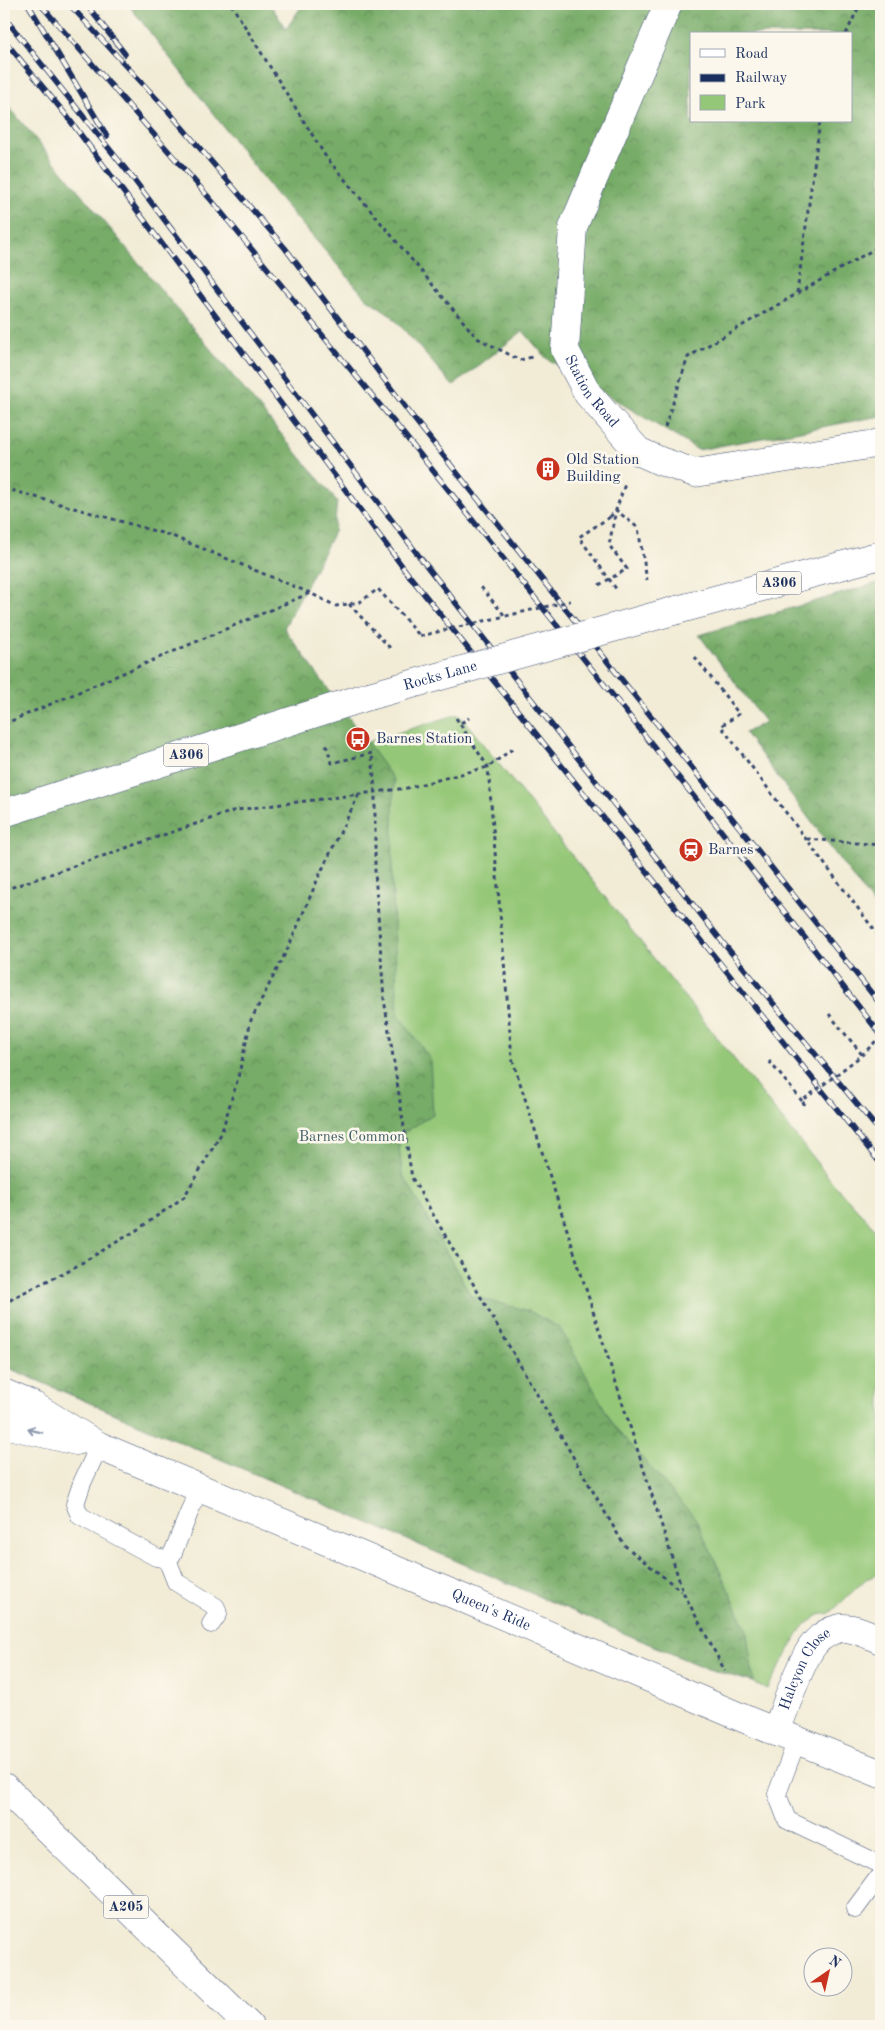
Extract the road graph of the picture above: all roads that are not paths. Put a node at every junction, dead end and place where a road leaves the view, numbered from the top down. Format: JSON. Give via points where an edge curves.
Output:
{"nodes":[{"id":1,"x":668,"y":4,"type":"edge"},
{"id":2,"x":881,"y":444,"type":"edge"},
{"id":3,"x":881,"y":555,"type":"edge"},
{"id":4,"x":4,"y":814,"type":"edge"},
{"id":5,"x":4,"y":1393,"type":"edge"},
{"id":6,"x":4,"y":1424,"type":"edge"},
{"id":7,"x":99,"y":1446,"type":"junction"},
{"id":8,"x":198,"y":1488,"type":"junction"},
{"id":9,"x":167,"y":1559,"type":"junction"},
{"id":10,"x":211,"y":1624,"type":"dead end"},
{"id":11,"x":881,"y":1640,"type":"edge"},
{"id":12,"x":775,"y":1731,"type":"junction"},
{"id":13,"x":881,"y":1774,"type":"edge"},
{"id":14,"x":4,"y":1787,"type":"edge"},
{"id":15,"x":881,"y":1865,"type":"edge"},
{"id":16,"x":881,"y":1874,"type":"edge"},
{"id":17,"x":855,"y":1909,"type":"dead end"},
{"id":18,"x":249,"y":2026,"type":"edge"}],
"edges":[{"from":1,"to":2,"type":"main road","name":"Station Road","via":[[573,227],[565,350],[588,394],[649,456],[695,473]]},
{"from":3,"to":4,"type":"main road","name":"Rocks Lane","number":"A306","bridge":true,"via":[[369,696]]},
{"from":5,"to":7,"type":"main road","name":"Queen's Ride","via":[[34,1406]]},
{"from":7,"to":6,"type":"main road","name":"Queen's Ride","one_way":true},
{"from":7,"to":8,"type":"main road","name":"Queen's Ride"},
{"from":7,"to":9,"type":"lane","via":[[75,1504],[80,1516],[156,1557]]},
{"from":8,"to":9,"type":"lane","via":[[172,1555]]},
{"from":8,"to":12,"type":"main road","name":"Queen's Ride"},
{"from":9,"to":10,"type":"lane","via":[[176,1582],[216,1607],[218,1614]]},
{"from":11,"to":12,"type":"main road","name":"Halcyon Close","via":[[855,1629],[841,1628],[825,1634],[807,1657]]},
{"from":12,"to":13,"type":"main road","name":"Queen's Ride"},
{"from":12,"to":15,"type":"lane","via":[[777,1794],[787,1820]]},
{"from":14,"to":18,"type":"main road","number":"A205"},
{"from":16,"to":17,"type":"lane"}]}
